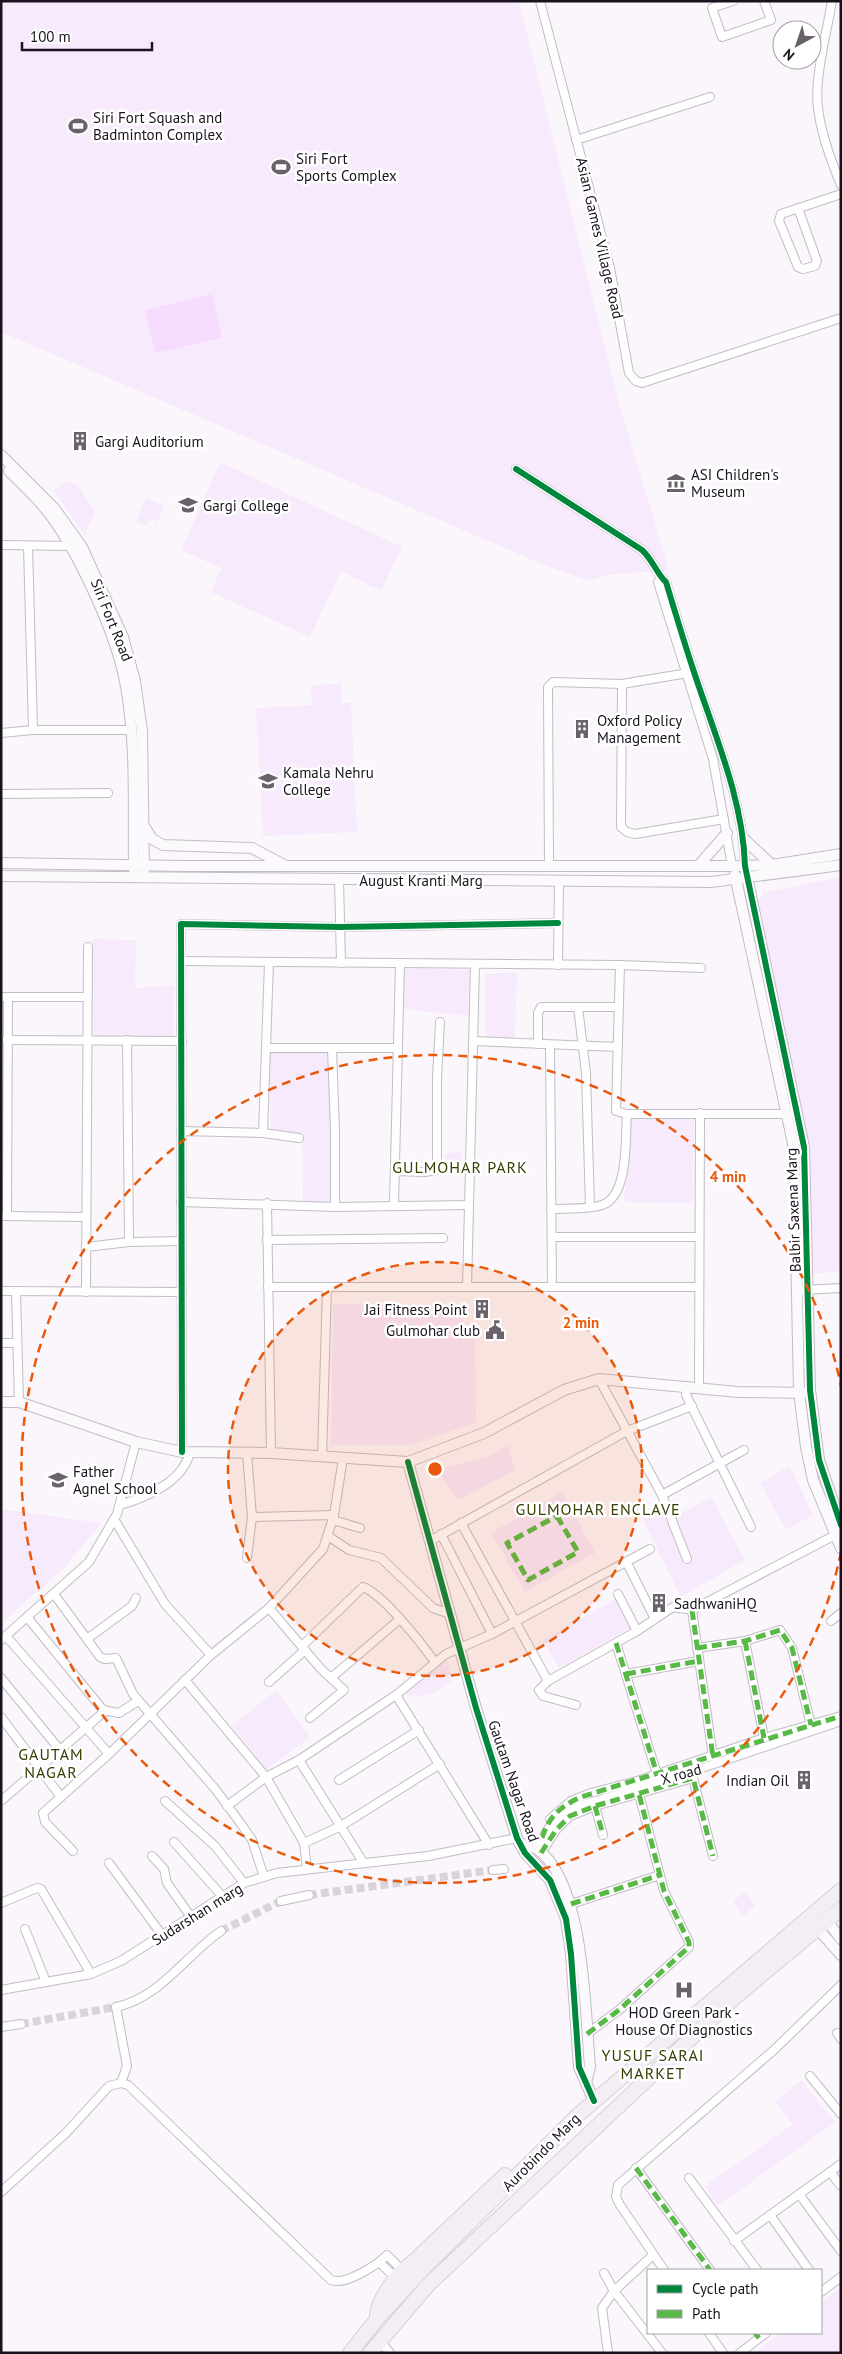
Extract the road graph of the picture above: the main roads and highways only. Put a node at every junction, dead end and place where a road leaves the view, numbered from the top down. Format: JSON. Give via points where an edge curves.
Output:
{"nodes":[{"id":1,"x":841,"y":1890,"type":"edge"},
{"id":2,"x":841,"y":1909,"type":"edge"},
{"id":3,"x":572,"y":2122,"type":"junction"},
{"id":4,"x":435,"y":2257,"type":"junction"},
{"id":5,"x":404,"y":2270,"type":"junction"},
{"id":6,"x":377,"y":2318,"type":"junction"},
{"id":7,"x":350,"y":2353,"type":"edge"},
{"id":8,"x":370,"y":2353,"type":"edge"}],
"edges":[{"from":1,"to":3,"type":"highway","name":"Aurobindo Marg"},
{"from":2,"to":8,"type":"highway","name":"Aurobindo Marg","via":[[734,1998],[428,2285]]},
{"from":3,"to":4,"type":"highway","name":"Aurobindo Marg"},
{"from":3,"to":5,"type":"highway","via":[[550,2131]]},
{"from":4,"to":5,"type":"highway"},
{"from":4,"to":6,"type":"highway","name":"Aurobindo Marg"},
{"from":5,"to":6,"type":"highway","via":[[378,2304]]},
{"from":6,"to":7,"type":"highway","name":"Aurobindo Marg"}]}
